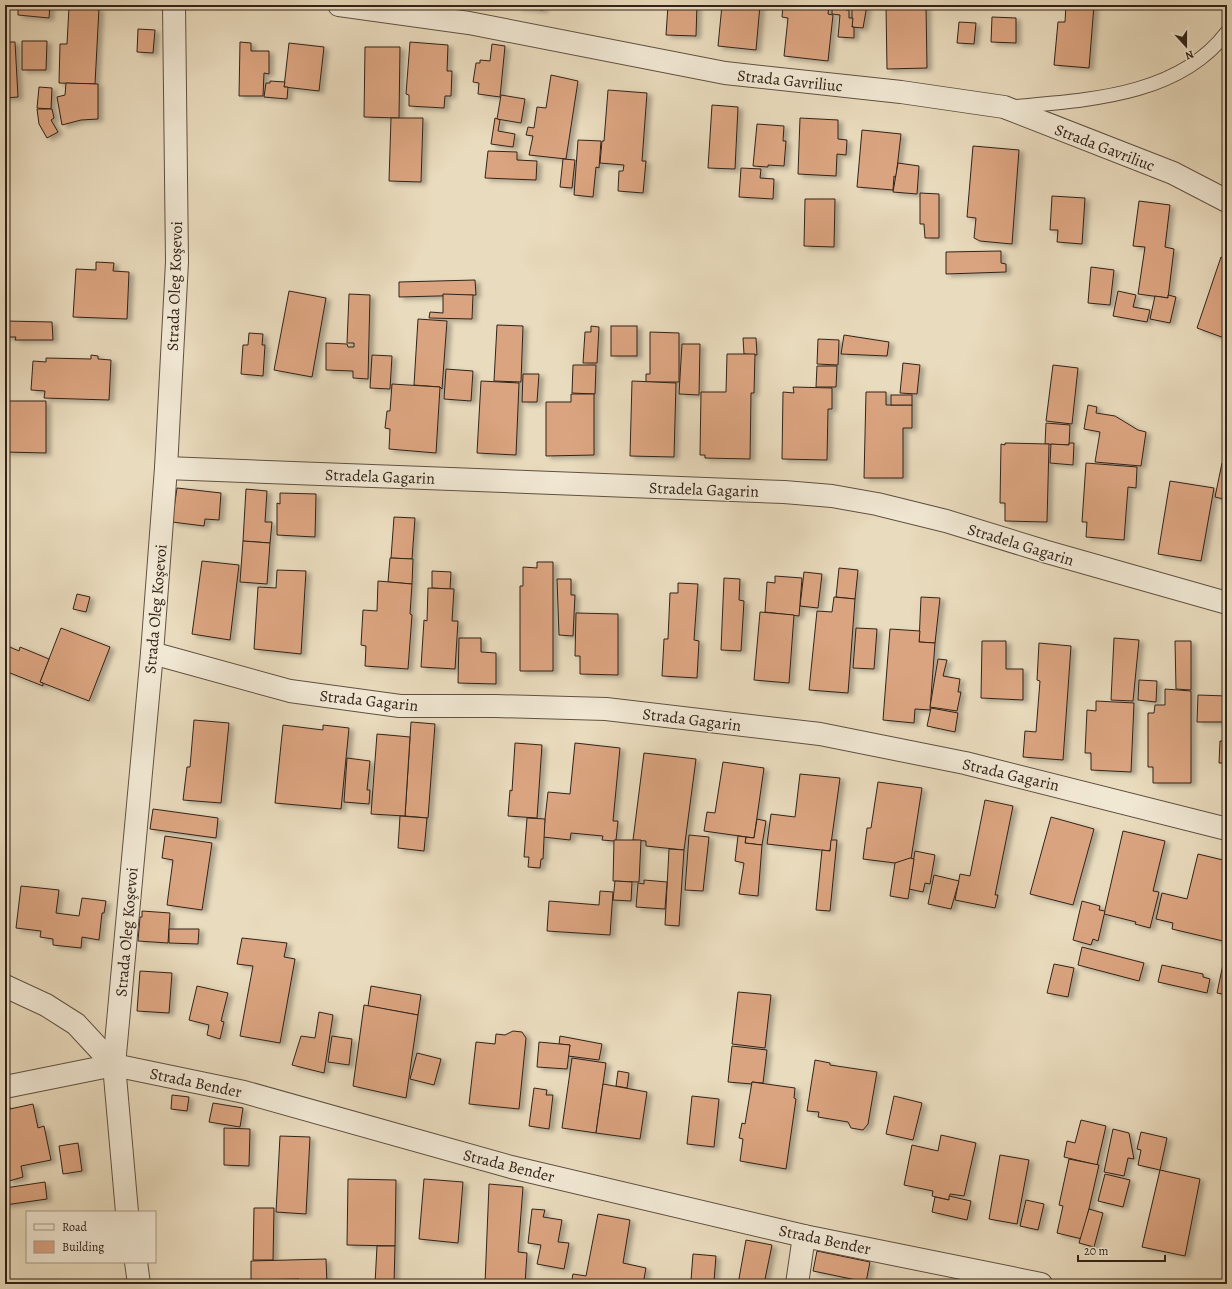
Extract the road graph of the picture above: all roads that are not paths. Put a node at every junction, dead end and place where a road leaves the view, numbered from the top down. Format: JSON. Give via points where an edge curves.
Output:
{"nodes":[{"id":1,"x":174,"y":5,"type":"edge"},
{"id":2,"x":339,"y":5,"type":"edge"},
{"id":3,"x":1227,"y":32,"type":"edge"},
{"id":4,"x":1004,"y":107,"type":"junction"},
{"id":5,"x":1227,"y":201,"type":"edge"},
{"id":6,"x":166,"y":468,"type":"junction"},
{"id":7,"x":1227,"y":603,"type":"edge"},
{"id":8,"x":152,"y":654,"type":"junction"},
{"id":9,"x":1227,"y":829,"type":"edge"},
{"id":10,"x":5,"y":986,"type":"edge"},
{"id":11,"x":114,"y":1065,"type":"junction"},
{"id":12,"x":5,"y":1087,"type":"edge"},
{"id":13,"x":127,"y":1211,"type":"edge"},
{"id":14,"x":804,"y":1236,"type":"junction"},
{"id":15,"x":136,"y":1263,"type":"edge"},
{"id":16,"x":139,"y":1284,"type":"edge"},
{"id":17,"x":797,"y":1284,"type":"edge"},
{"id":18,"x":1041,"y":1284,"type":"edge"}],
"edges":[{"from":1,"to":6,"type":"street","name":"Strada Oleg Koşevoi","via":[[177,262]]},
{"from":2,"to":4,"type":"street","name":"Strada Gavriliuc","via":[[469,23],[725,73],[901,92]]},
{"from":3,"to":4,"type":"lane","via":[[1201,60],[1152,86],[1085,100]]},
{"from":4,"to":5,"type":"street","name":"Strada Gavriliuc","via":[[1173,173]]},
{"from":6,"to":7,"type":"street","name":"Stradela Gagarin","via":[[832,496],[946,521]]},
{"from":6,"to":8,"type":"street","name":"Strada Oleg Koşevoi"},
{"from":8,"to":9,"type":"street","name":"Strada Gagarin","via":[[290,691],[400,706],[606,709],[820,734],[972,765]]},
{"from":8,"to":11,"type":"street","name":"Strada Oleg Koşevoi"},
{"from":10,"to":11,"type":"street","via":[[46,1005],[76,1024]]},
{"from":11,"to":12,"type":"street"},
{"from":11,"to":13,"type":"street","name":"Strada Oleg Koşevoi"},
{"from":11,"to":14,"type":"street","name":"Strada Bender","via":[[244,1092],[511,1167]]},
{"from":14,"to":17,"type":"street"},
{"from":14,"to":18,"type":"street","name":"Strada Bender"},
{"from":15,"to":16,"type":"street"}]}
